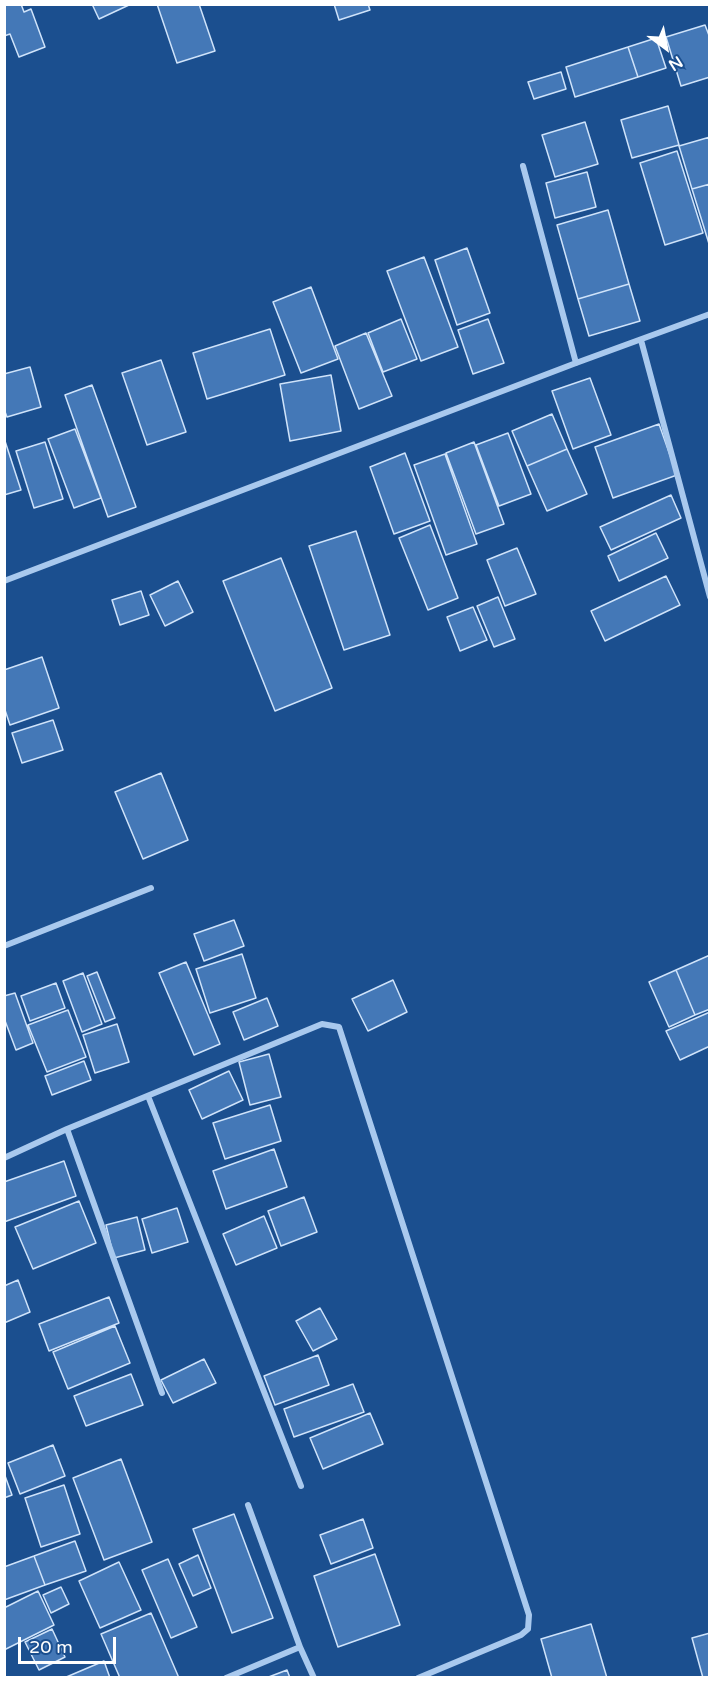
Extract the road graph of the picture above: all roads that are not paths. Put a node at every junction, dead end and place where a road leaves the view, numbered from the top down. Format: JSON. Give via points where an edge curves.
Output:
{"nodes":[{"id":1,"x":524,"y":166,"type":"dead end"},
{"id":2,"x":710,"y":314,"type":"edge"},
{"id":3,"x":641,"y":340,"type":"junction"},
{"id":4,"x":576,"y":363,"type":"junction"},
{"id":5,"x":4,"y":581,"type":"edge"},
{"id":6,"x":710,"y":597,"type":"edge"},
{"id":7,"x":151,"y":888,"type":"dead end"},
{"id":8,"x":4,"y":946,"type":"edge"},
{"id":9,"x":148,"y":1096,"type":"junction"},
{"id":10,"x":68,"y":1129,"type":"junction"},
{"id":11,"x":4,"y":1158,"type":"edge"},
{"id":12,"x":162,"y":1394,"type":"dead end"},
{"id":13,"x":301,"y":1486,"type":"dead end"},
{"id":14,"x":248,"y":1505,"type":"dead end"},
{"id":15,"x":300,"y":1647,"type":"junction"},
{"id":16,"x":226,"y":1677,"type":"edge"},
{"id":17,"x":314,"y":1677,"type":"edge"},
{"id":18,"x":418,"y":1677,"type":"edge"}],
"edges":[{"from":1,"to":4,"type":"street"},
{"from":2,"to":3,"type":"street"},
{"from":3,"to":4,"type":"street"},
{"from":3,"to":6,"type":"street"},
{"from":4,"to":5,"type":"street"},
{"from":7,"to":8,"type":"street"},
{"from":9,"to":10,"type":"street"},
{"from":9,"to":13,"type":"street"},
{"from":9,"to":18,"type":"street","via":[[322,1024],[339,1027],[530,1615],[528,1629],[521,1635]]},
{"from":10,"to":11,"type":"street"},
{"from":10,"to":12,"type":"street"},
{"from":14,"to":15,"type":"street"},
{"from":15,"to":16,"type":"street"},
{"from":15,"to":17,"type":"street"}]}
